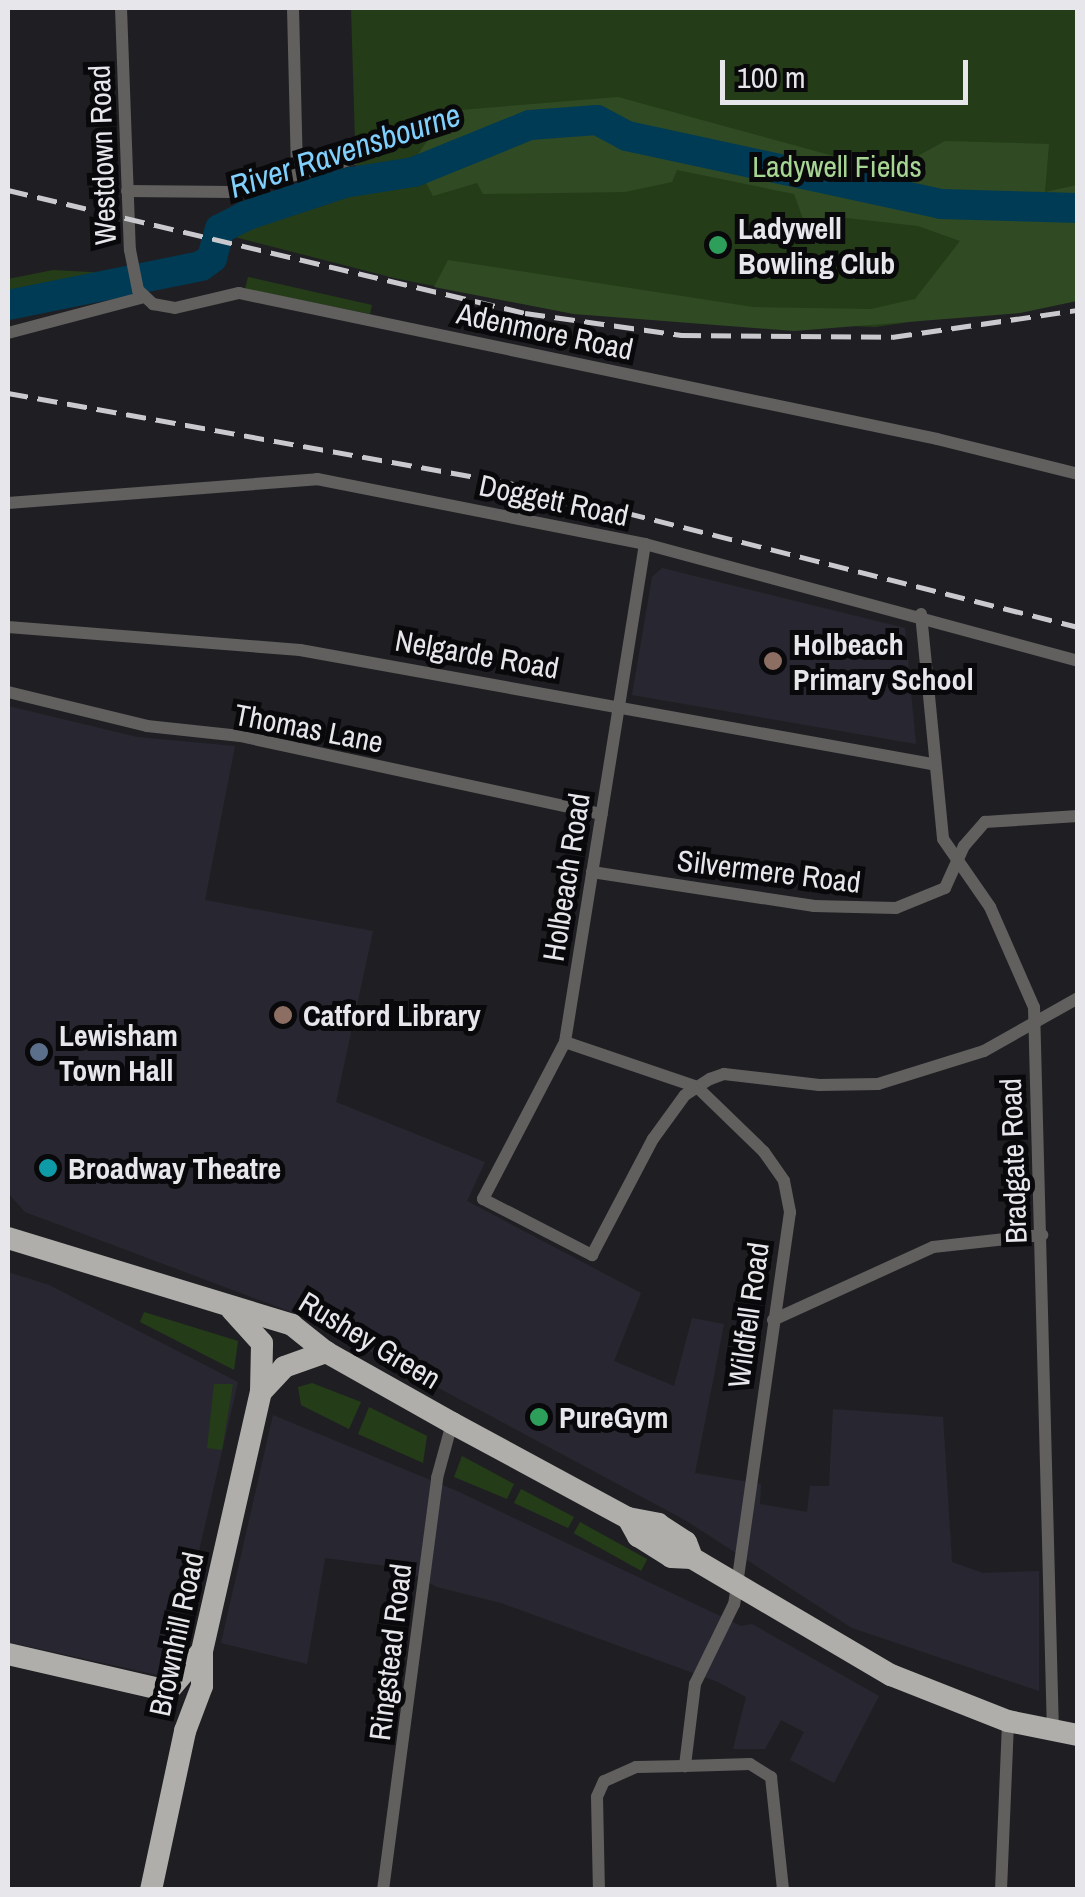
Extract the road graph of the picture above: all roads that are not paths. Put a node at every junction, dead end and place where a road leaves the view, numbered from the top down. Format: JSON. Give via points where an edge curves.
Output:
{"nodes":[{"id":1,"x":121,"y":8,"type":"edge"},
{"id":2,"x":292,"y":8,"type":"edge"},
{"id":3,"x":354,"y":159,"type":"dead end"},
{"id":4,"x":297,"y":170,"type":"junction"},
{"id":5,"x":127,"y":191,"type":"junction"},
{"id":6,"x":141,"y":294,"type":"junction"},
{"id":7,"x":8,"y":333,"type":"edge"},
{"id":8,"x":1078,"y":474,"type":"edge"},
{"id":9,"x":8,"y":504,"type":"edge"},
{"id":10,"x":645,"y":544,"type":"junction"},
{"id":11,"x":921,"y":614,"type":"junction"},
{"id":12,"x":8,"y":628,"type":"edge"},
{"id":13,"x":1078,"y":661,"type":"edge"},
{"id":14,"x":8,"y":692,"type":"edge"},
{"id":15,"x":618,"y":704,"type":"junction"},
{"id":16,"x":932,"y":764,"type":"junction"},
{"id":17,"x":602,"y":814,"type":"junction"},
{"id":18,"x":1078,"y":816,"type":"edge"},
{"id":19,"x":959,"y":862,"type":"junction"},
{"id":20,"x":592,"y":872,"type":"junction"},
{"id":21,"x":1078,"y":998,"type":"edge"},
{"id":22,"x":1034,"y":1018,"type":"junction"},
{"id":23,"x":565,"y":1042,"type":"junction"},
{"id":24,"x":696,"y":1087,"type":"junction"},
{"id":25,"x":1042,"y":1234,"type":"junction"},
{"id":26,"x":8,"y":1238,"type":"edge"},
{"id":27,"x":232,"y":1310,"type":"junction"},
{"id":28,"x":773,"y":1320,"type":"junction"},
{"id":29,"x":326,"y":1352,"type":"junction"},
{"id":30,"x":261,"y":1392,"type":"junction"},
{"id":31,"x":452,"y":1423,"type":"junction"},
{"id":32,"x":736,"y":1585,"type":"junction"},
{"id":33,"x":202,"y":1651,"type":"junction"},
{"id":34,"x":8,"y":1654,"type":"edge"},
{"id":35,"x":168,"y":1690,"type":"junction"},
{"id":36,"x":1008,"y":1720,"type":"junction"},
{"id":37,"x":185,"y":1731,"type":"junction"},
{"id":38,"x":1053,"y":1732,"type":"junction"},
{"id":39,"x":1078,"y":1736,"type":"edge"},
{"id":40,"x":685,"y":1766,"type":"junction"},
{"id":41,"x":151,"y":1890,"type":"edge"},
{"id":42,"x":383,"y":1890,"type":"edge"},
{"id":43,"x":599,"y":1890,"type":"edge"},
{"id":44,"x":783,"y":1890,"type":"edge"},
{"id":45,"x":1002,"y":1890,"type":"edge"}],
"edges":[{"from":1,"to":5,"type":"street","name":"Westdown Road"},
{"from":2,"to":4,"type":"street"},
{"from":3,"to":4,"type":"street"},
{"from":4,"to":5,"type":"street","via":[[233,192]]},
{"from":5,"to":6,"type":"street","name":"Westdown Road","via":[[132,267]]},
{"from":6,"to":7,"type":"street","name":"Adenmore Road"},
{"from":6,"to":8,"type":"street","name":"Adenmore Road","via":[[174,308],[226,292],[256,296]]},
{"from":9,"to":10,"type":"street","name":"Doggett Road","via":[[317,479]]},
{"from":10,"to":11,"type":"street","name":"Doggett Road"},
{"from":10,"to":15,"type":"street","name":"Holbeach Road"},
{"from":11,"to":13,"type":"street","name":"Doggett Road"},
{"from":11,"to":16,"type":"street","name":"Bradgate Road"},
{"from":12,"to":15,"type":"street","name":"Nelgarde Road","via":[[300,650]]},
{"from":14,"to":17,"type":"street","name":"Thomas Lane","via":[[147,726],[240,736]]},
{"from":15,"to":16,"type":"street","name":"Nelgarde Road"},
{"from":15,"to":17,"type":"street","name":"Holbeach Road"},
{"from":16,"to":19,"type":"street","name":"Bradgate Road","via":[[942,839]]},
{"from":17,"to":20,"type":"street","name":"Holbeach Road"},
{"from":18,"to":19,"type":"street","name":"Silvermere Road","via":[[992,819],[976,830]]},
{"from":19,"to":20,"type":"street","name":"Silvermere Road","via":[[945,888],[896,908],[814,906]]},
{"from":19,"to":22,"type":"street","name":"Bradgate Road","via":[[1019,962]]},
{"from":20,"to":23,"type":"street","name":"Holbeach Road"},
{"from":21,"to":22,"type":"street"},
{"from":22,"to":24,"type":"street","via":[[984,1051],[878,1084],[819,1086],[724,1074]]},
{"from":22,"to":25,"type":"street","name":"Bradgate Road"},
{"from":23,"to":24,"type":"street"},
{"from":23,"to":24,"type":"street","name":"Holbeach Road","via":[[483,1198],[592,1256],[653,1138]]},
{"from":24,"to":28,"type":"street","name":"Wildfell Road","via":[[733,1118],[784,1180],[790,1212]]},
{"from":25,"to":28,"type":"street","via":[[933,1247]]},
{"from":25,"to":38,"type":"street","name":"Bradgate Road"},
{"from":26,"to":27,"type":"highway","name":"Rushey Green"},
{"from":27,"to":29,"type":"highway","name":"Rushey Green","via":[[292,1325]]},
{"from":27,"to":30,"type":"highway","name":"Brownhill Road","via":[[262,1343]]},
{"from":28,"to":32,"type":"street","name":"Wildfell Road"},
{"from":29,"to":30,"type":"highway","via":[[284,1366]]},
{"from":29,"to":31,"type":"highway","name":"Rushey Green"},
{"from":30,"to":33,"type":"highway","name":"Brownhill Road"},
{"from":31,"to":32,"type":"highway","name":"Rushey Green","via":[[628,1518],[638,1536],[671,1557],[692,1558]]},
{"from":31,"to":42,"type":"street","name":"Ringstead Road","via":[[437,1478]]},
{"from":32,"to":36,"type":"highway","name":"Rushey Green","via":[[891,1675]]},
{"from":32,"to":40,"type":"street","name":"Wildfell Road","via":[[734,1604],[695,1684]]},
{"from":33,"to":35,"type":"highway"},
{"from":33,"to":37,"type":"highway","name":"Brownhill Road","via":[[202,1686]]},
{"from":34,"to":35,"type":"highway"},
{"from":35,"to":37,"type":"highway"},
{"from":36,"to":38,"type":"highway","name":"Rushey Green"},
{"from":36,"to":45,"type":"street"},
{"from":37,"to":41,"type":"highway","name":"Brownhill Road"},
{"from":38,"to":39,"type":"highway","name":"Rushey Green"},
{"from":40,"to":43,"type":"street","via":[[636,1766],[604,1781],[597,1797]]},
{"from":40,"to":44,"type":"street","via":[[750,1764],[771,1777]]}]}
